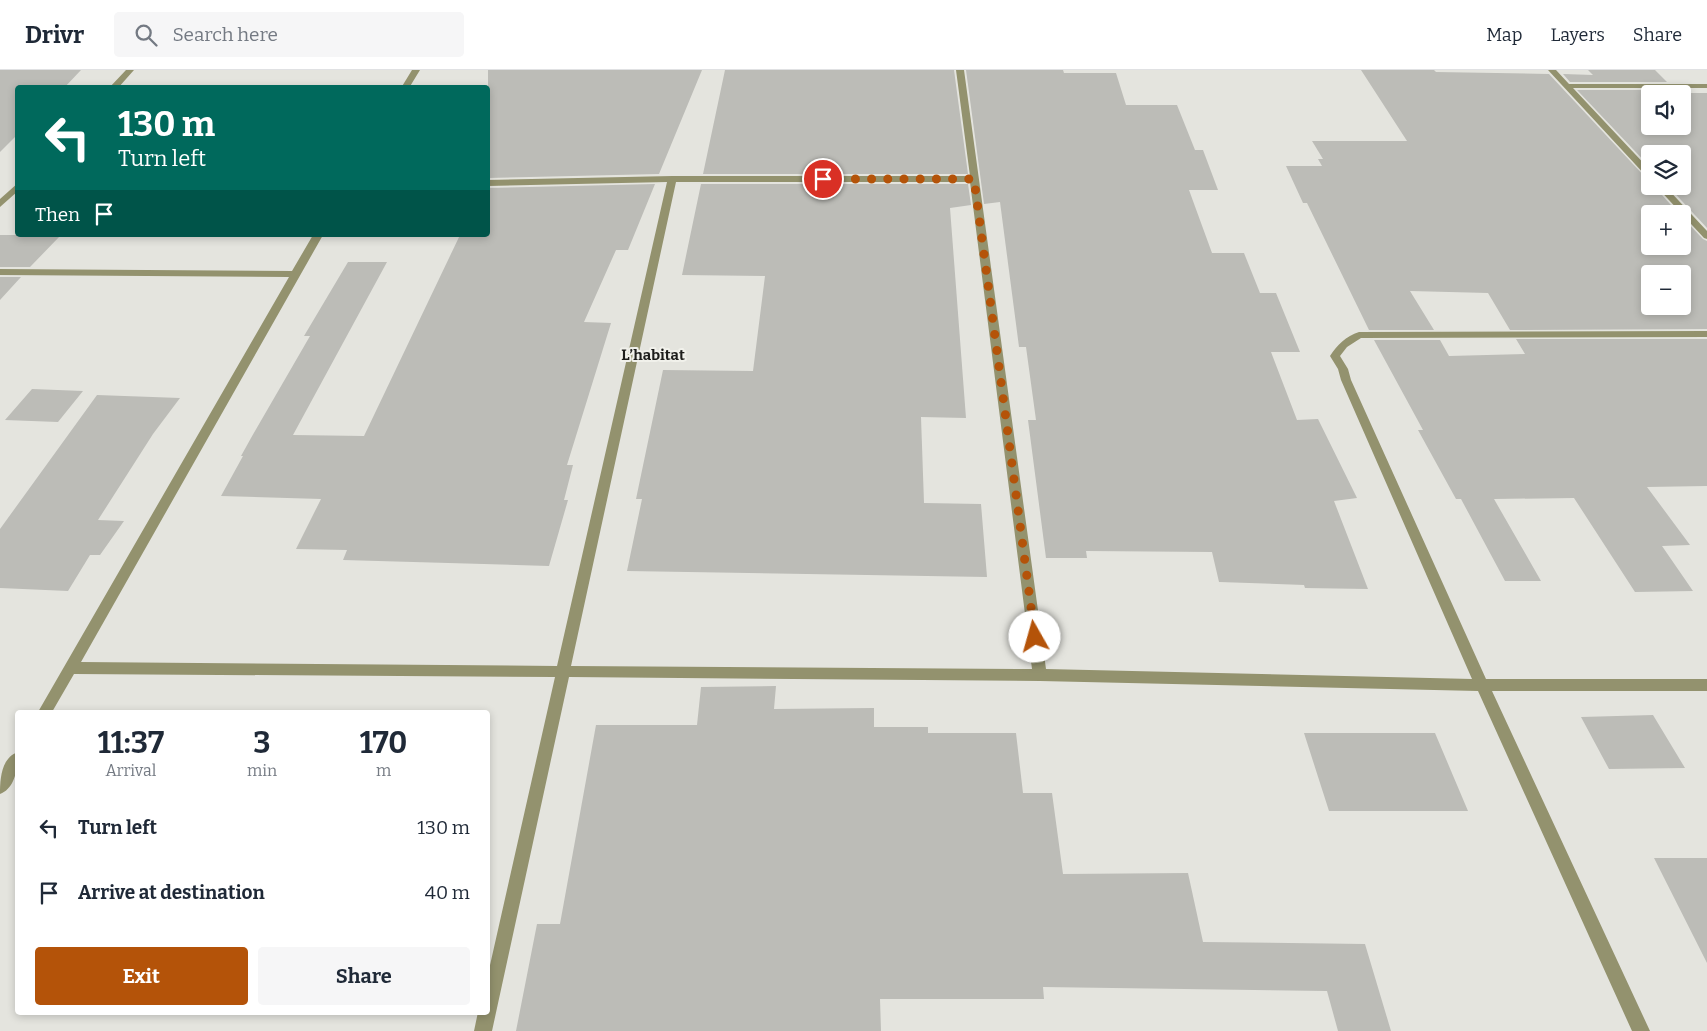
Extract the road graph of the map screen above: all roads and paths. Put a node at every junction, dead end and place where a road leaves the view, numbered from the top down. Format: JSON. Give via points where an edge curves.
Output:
{"nodes":[{"id":1,"x":130,"y":70,"type":"edge"},
{"id":2,"x":416,"y":70,"type":"edge"},
{"id":3,"x":960,"y":70,"type":"edge"},
{"id":4,"x":1552,"y":70,"type":"edge"},
{"id":5,"x":116,"y":85,"type":"edge"},
{"id":6,"x":407,"y":85,"type":"edge"},
{"id":7,"x":1566,"y":86,"type":"junction"},
{"id":8,"x":1707,"y":86,"type":"edge"},
{"id":9,"x":1641,"y":165,"type":"edge"},
{"id":10,"x":974,"y":179,"type":"junction"},
{"id":11,"x":672,"y":180,"type":"junction"},
{"id":12,"x":490,"y":183,"type":"edge"},
{"id":13,"x":15,"y":189,"type":"edge"},
{"id":14,"x":1668,"y":195,"type":"edge"},
{"id":15,"x":0,"y":204,"type":"edge"},
{"id":16,"x":1707,"y":236,"type":"edge"},
{"id":17,"x":317,"y":237,"type":"edge"},
{"id":18,"x":0,"y":272,"type":"edge"},
{"id":19,"x":296,"y":274,"type":"junction"},
{"id":20,"x":1707,"y":334,"type":"edge"},
{"id":21,"x":71,"y":668,"type":"junction"},
{"id":22,"x":564,"y":673,"type":"junction"},
{"id":23,"x":1040,"y":675,"type":"junction"},
{"id":24,"x":1482,"y":685,"type":"junction"},
{"id":25,"x":1707,"y":685,"type":"edge"},
{"id":26,"x":45,"y":710,"type":"edge"},
{"id":27,"x":15,"y":763,"type":"edge"},
{"id":28,"x":0,"y":787,"type":"edge"},
{"id":29,"x":490,"y":998,"type":"edge"},
{"id":30,"x":486,"y":1015,"type":"edge"},
{"id":31,"x":483,"y":1031,"type":"edge"},
{"id":32,"x":1642,"y":1031,"type":"edge"}],
"edges":[{"from":1,"to":5,"type":"street"},
{"from":2,"to":6,"type":"street"},
{"from":3,"to":10,"type":"street"},
{"from":4,"to":7,"type":"street"},
{"from":7,"to":8,"type":"street"},
{"from":7,"to":9,"type":"street"},
{"from":10,"to":11,"type":"street"},
{"from":10,"to":23,"type":"street"},
{"from":11,"to":12,"type":"street"},
{"from":11,"to":22,"type":"street"},
{"from":13,"to":15,"type":"street"},
{"from":14,"to":16,"type":"street"},
{"from":17,"to":19,"type":"street"},
{"from":18,"to":19,"type":"street"},
{"from":19,"to":21,"type":"street"},
{"from":20,"to":24,"type":"street","via":[[1359,335],[1343,345],[1335,356]]},
{"from":21,"to":22,"type":"street"},
{"from":21,"to":26,"type":"street"},
{"from":22,"to":23,"type":"street"},
{"from":22,"to":29,"type":"street"},
{"from":23,"to":24,"type":"street"},
{"from":24,"to":25,"type":"street"},
{"from":24,"to":32,"type":"street"},
{"from":27,"to":28,"type":"street"},
{"from":30,"to":31,"type":"street"}]}
